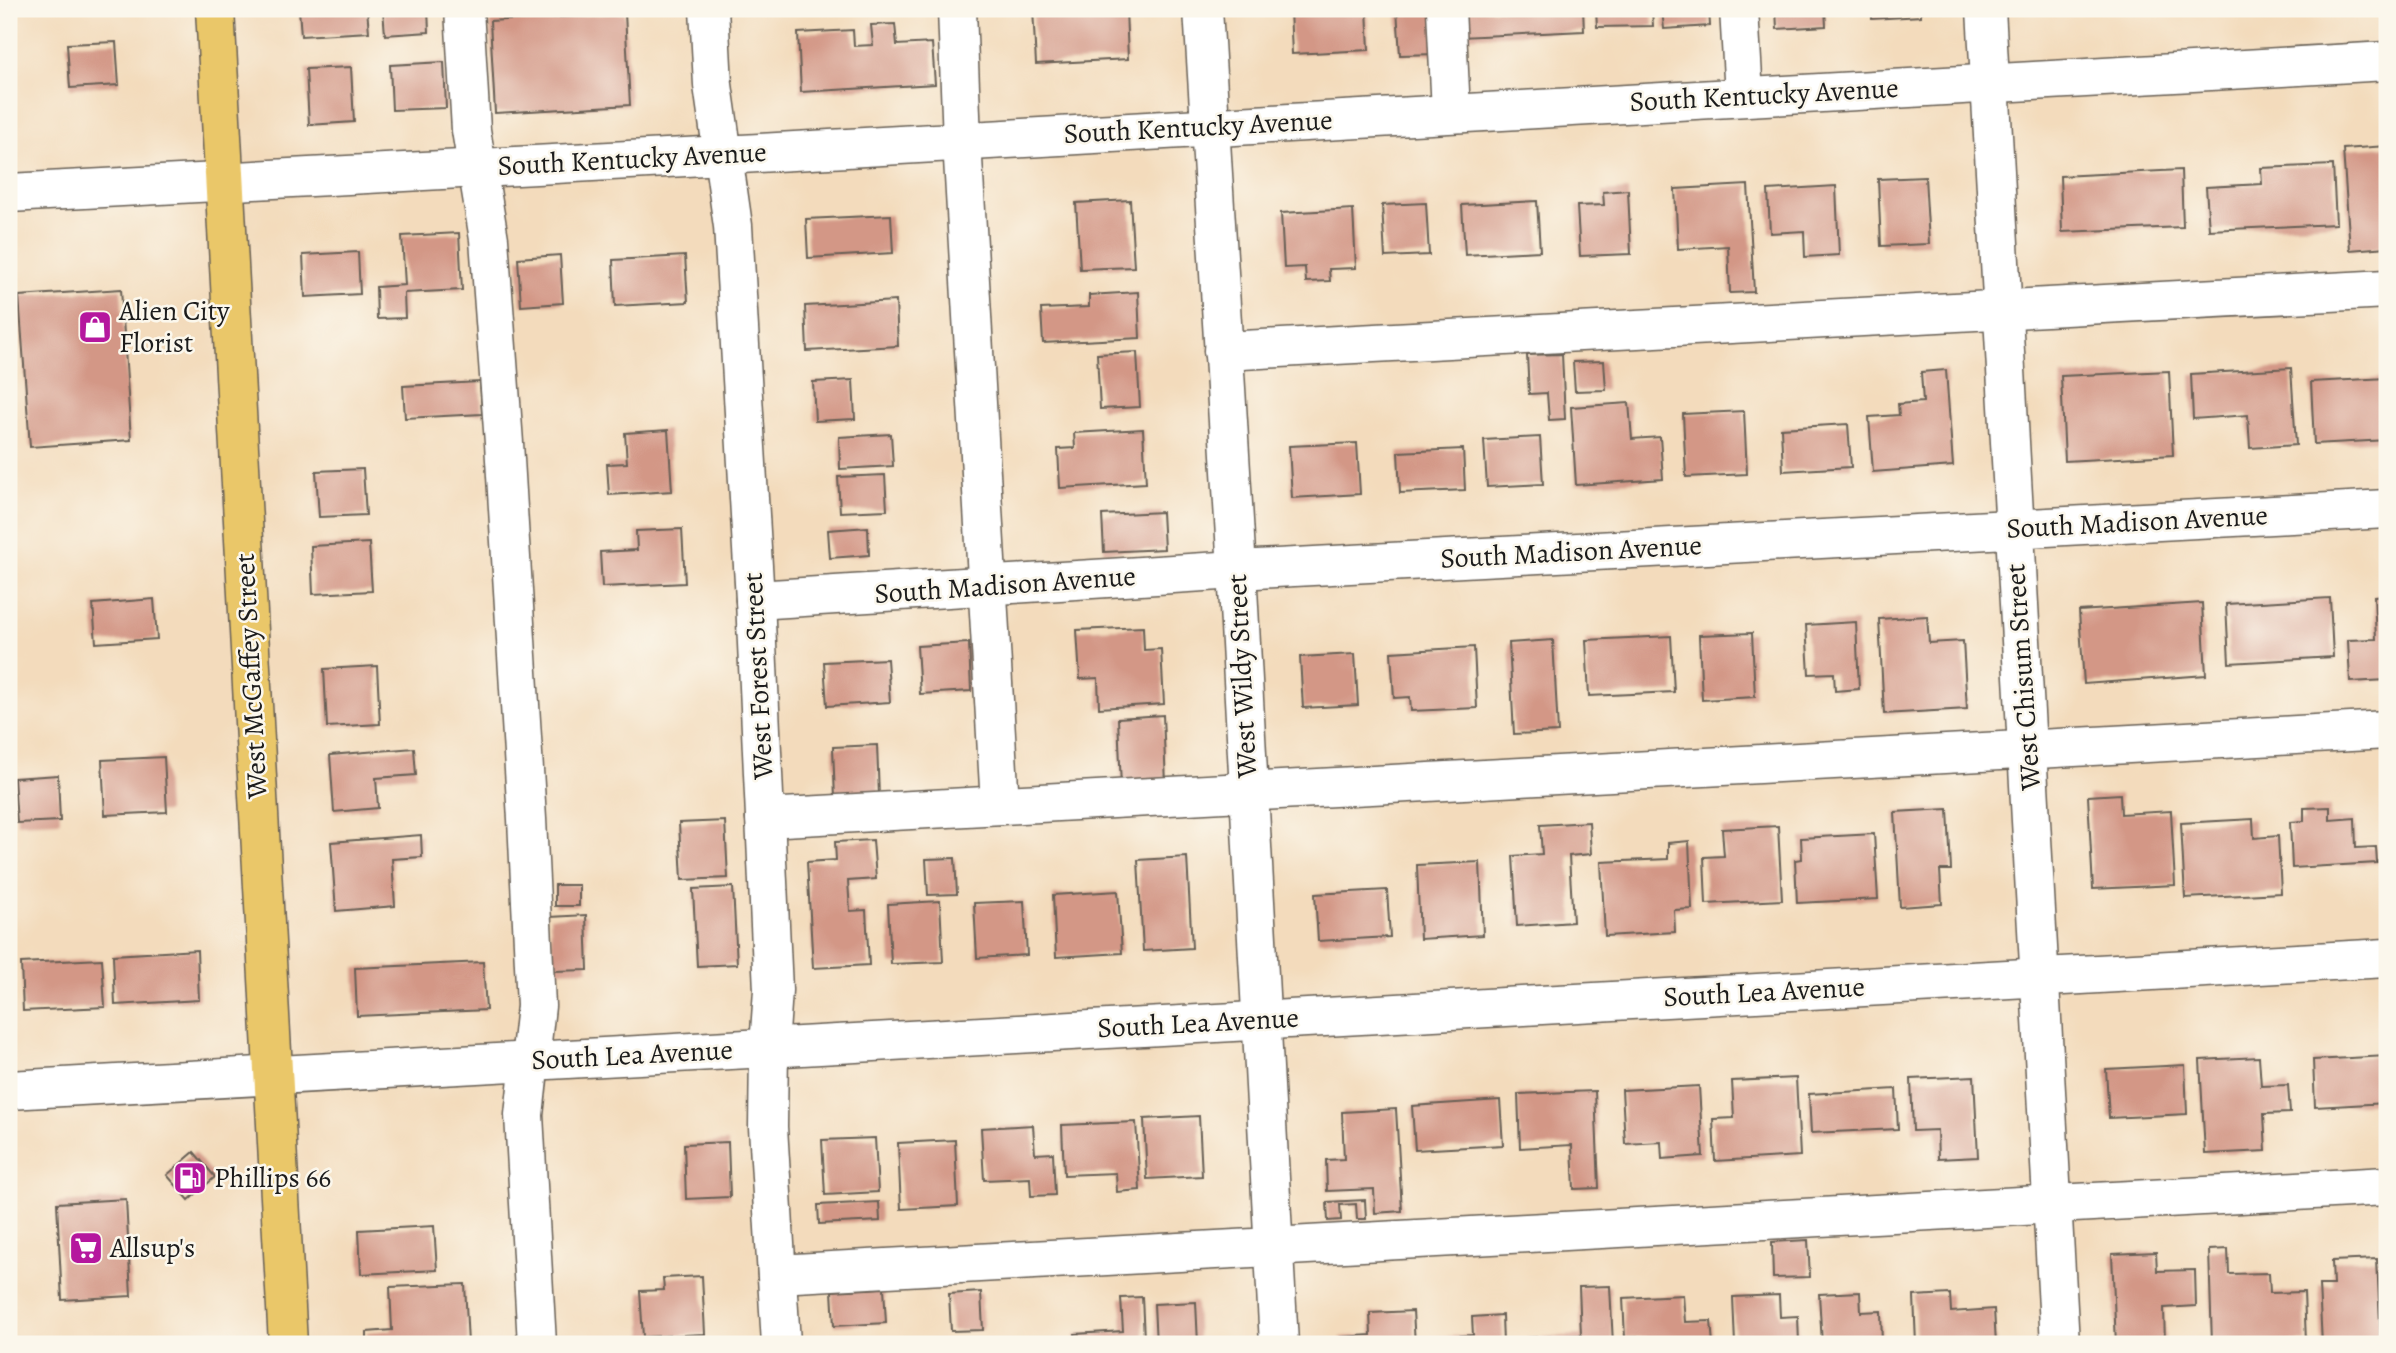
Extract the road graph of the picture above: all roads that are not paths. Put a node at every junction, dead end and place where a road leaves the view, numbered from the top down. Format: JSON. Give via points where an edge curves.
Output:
{"nodes":[{"id":1,"x":215,"y":9,"type":"edge"},
{"id":2,"x":464,"y":9,"type":"edge"},
{"id":3,"x":709,"y":9,"type":"edge"},
{"id":4,"x":957,"y":9,"type":"edge"},
{"id":5,"x":1203,"y":9,"type":"edge"},
{"id":6,"x":1446,"y":9,"type":"edge"},
{"id":7,"x":1739,"y":9,"type":"edge"},
{"id":8,"x":1986,"y":9,"type":"edge"},
{"id":9,"x":2387,"y":61,"type":"edge"},
{"id":10,"x":1990,"y":82,"type":"junction"},
{"id":11,"x":1744,"y":96,"type":"junction"},
{"id":12,"x":1451,"y":112,"type":"junction"},
{"id":13,"x":1209,"y":126,"type":"junction"},
{"id":14,"x":962,"y":141,"type":"junction"},
{"id":15,"x":723,"y":155,"type":"junction"},
{"id":16,"x":476,"y":167,"type":"junction"},
{"id":17,"x":225,"y":181,"type":"junction"},
{"id":18,"x":9,"y":193,"type":"edge"},
{"id":19,"x":2387,"y":289,"type":"edge"},
{"id":20,"x":2002,"y":309,"type":"junction"},
{"id":21,"x":1223,"y":351,"type":"junction"},
{"id":22,"x":2387,"y":509,"type":"edge"},
{"id":23,"x":2013,"y":528,"type":"junction"},
{"id":24,"x":1237,"y":570,"type":"junction"},
{"id":25,"x":989,"y":586,"type":"junction"},
{"id":26,"x":755,"y":600,"type":"junction"},
{"id":27,"x":2387,"y":730,"type":"edge"},
{"id":28,"x":2027,"y":751,"type":"junction"},
{"id":29,"x":1249,"y":791,"type":"junction"},
{"id":30,"x":1000,"y":805,"type":"junction"},
{"id":31,"x":765,"y":818,"type":"junction"},
{"id":32,"x":2387,"y":958,"type":"edge"},
{"id":33,"x":2041,"y":977,"type":"junction"},
{"id":34,"x":1262,"y":1019,"type":"junction"},
{"id":35,"x":769,"y":1047,"type":"junction"},
{"id":36,"x":529,"y":1061,"type":"junction"},
{"id":37,"x":273,"y":1076,"type":"junction"},
{"id":38,"x":9,"y":1090,"type":"edge"},
{"id":39,"x":2387,"y":1186,"type":"edge"},
{"id":40,"x":2053,"y":1205,"type":"junction"},
{"id":41,"x":1274,"y":1247,"type":"junction"},
{"id":42,"x":777,"y":1274,"type":"junction"},
{"id":43,"x":288,"y":1344,"type":"edge"},
{"id":44,"x":537,"y":1344,"type":"edge"},
{"id":45,"x":781,"y":1344,"type":"edge"},
{"id":46,"x":1279,"y":1344,"type":"edge"},
{"id":47,"x":2060,"y":1344,"type":"edge"}],
"edges":[{"from":1,"to":17,"type":"main road","name":"West McGaffey Street"},
{"from":2,"to":16,"type":"street"},
{"from":3,"to":15,"type":"street","name":"West Forest Street"},
{"from":4,"to":14,"type":"street"},
{"from":5,"to":13,"type":"street","name":"West Wildy Street"},
{"from":6,"to":12,"type":"street"},
{"from":7,"to":11,"type":"street"},
{"from":8,"to":10,"type":"street","name":"West Chisum Street"},
{"from":9,"to":10,"type":"street","name":"South Kentucky Avenue"},
{"from":10,"to":11,"type":"street","name":"South Kentucky Avenue"},
{"from":10,"to":20,"type":"street","name":"West Chisum Street"},
{"from":11,"to":12,"type":"street","name":"South Kentucky Avenue"},
{"from":12,"to":13,"type":"street","name":"South Kentucky Avenue"},
{"from":13,"to":14,"type":"street","name":"South Kentucky Avenue"},
{"from":13,"to":21,"type":"street","name":"West Wildy Street"},
{"from":14,"to":15,"type":"street","name":"South Kentucky Avenue"},
{"from":14,"to":25,"type":"street"},
{"from":15,"to":16,"type":"street","name":"South Kentucky Avenue"},
{"from":15,"to":26,"type":"street","name":"West Forest Street","via":[[733,226]]},
{"from":16,"to":17,"type":"street","name":"South Kentucky Avenue"},
{"from":16,"to":36,"type":"street","via":[[489,239],[521,721],[537,1006]]},
{"from":17,"to":18,"type":"street","name":"South Kentucky Avenue"},
{"from":17,"to":37,"type":"main road","name":"West McGaffey Street"},
{"from":19,"to":20,"type":"street"},
{"from":20,"to":21,"type":"street"},
{"from":20,"to":23,"type":"street","name":"West Chisum Street"},
{"from":21,"to":24,"type":"street","name":"West Wildy Street"},
{"from":22,"to":23,"type":"street","name":"South Madison Avenue"},
{"from":23,"to":24,"type":"street","name":"South Madison Avenue"},
{"from":23,"to":28,"type":"street","name":"West Chisum Street"},
{"from":24,"to":25,"type":"street","name":"South Madison Avenue"},
{"from":24,"to":29,"type":"street","name":"West Wildy Street"},
{"from":25,"to":26,"type":"street","name":"South Madison Avenue"},
{"from":25,"to":30,"type":"street"},
{"from":26,"to":31,"type":"street","name":"West Forest Street"},
{"from":27,"to":28,"type":"street"},
{"from":28,"to":29,"type":"street"},
{"from":28,"to":33,"type":"street","name":"West Chisum Street"},
{"from":29,"to":30,"type":"street"},
{"from":29,"to":34,"type":"street","name":"West Wildy Street"},
{"from":30,"to":31,"type":"street"},
{"from":31,"to":35,"type":"street","name":"West Forest Street","via":[[773,990]]},
{"from":32,"to":33,"type":"street","name":"South Lea Avenue"},
{"from":33,"to":34,"type":"street","name":"South Lea Avenue"},
{"from":33,"to":40,"type":"street","name":"West Chisum Street"},
{"from":34,"to":35,"type":"street","name":"South Lea Avenue"},
{"from":34,"to":41,"type":"street","name":"West Wildy Street"},
{"from":35,"to":36,"type":"street","name":"South Lea Avenue"},
{"from":35,"to":42,"type":"street","name":"West Forest Street","via":[[768,1127]]},
{"from":36,"to":37,"type":"street","name":"South Lea Avenue"},
{"from":36,"to":44,"type":"street","via":[[524,1115]]},
{"from":37,"to":38,"type":"street","name":"South Lea Avenue"},
{"from":37,"to":43,"type":"main road","name":"West McGaffey Street"},
{"from":39,"to":40,"type":"street"},
{"from":40,"to":41,"type":"street"},
{"from":40,"to":47,"type":"street","name":"West Chisum Street"},
{"from":41,"to":42,"type":"street"},
{"from":41,"to":46,"type":"street","name":"West Wildy Street"},
{"from":42,"to":45,"type":"street","name":"West Forest Street"}]}
